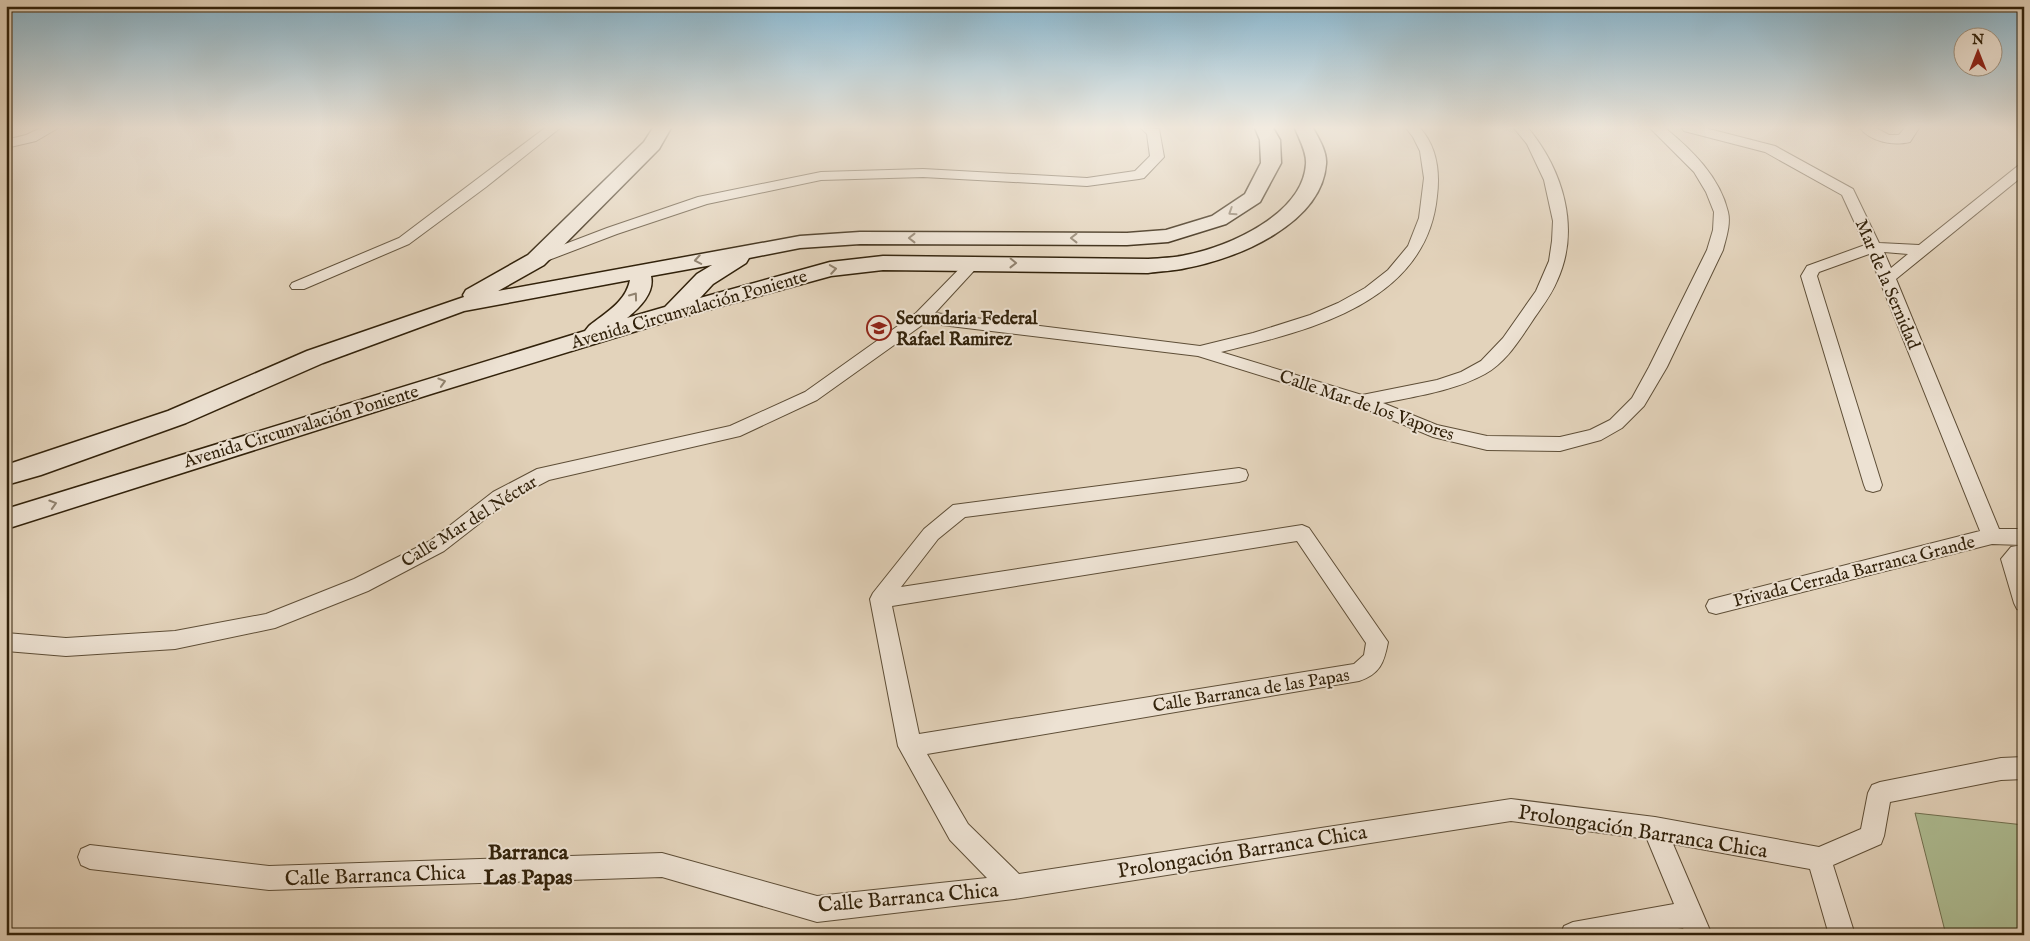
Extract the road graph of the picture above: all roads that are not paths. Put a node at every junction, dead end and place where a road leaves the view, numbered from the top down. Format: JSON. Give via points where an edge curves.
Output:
{"nodes":[{"id":1,"x":497,"y":172,"type":"edge"},
{"id":2,"x":625,"y":172,"type":"edge"},
{"id":3,"x":1142,"y":172,"type":"edge"},
{"id":4,"x":1266,"y":172,"type":"edge"},
{"id":5,"x":1314,"y":172,"type":"edge"},
{"id":6,"x":1431,"y":172,"type":"edge"},
{"id":7,"x":1549,"y":172,"type":"edge"},
{"id":8,"x":1701,"y":172,"type":"edge"},
{"id":9,"x":1812,"y":172,"type":"edge"},
{"id":10,"x":2019,"y":172,"type":"edge"},
{"id":11,"x":1874,"y":247,"type":"junction"},
{"id":12,"x":1922,"y":250,"type":"junction"},
{"id":13,"x":749,"y":251,"type":"junction"},
{"id":14,"x":536,"y":260,"type":"junction"},
{"id":15,"x":974,"y":262,"type":"junction"},
{"id":16,"x":639,"y":271,"type":"junction"},
{"id":17,"x":1888,"y":278,"type":"junction"},
{"id":18,"x":577,"y":283,"type":"junction"},
{"id":19,"x":298,"y":286,"type":"dead end"},
{"id":20,"x":459,"y":305,"type":"junction"},
{"id":21,"x":674,"y":312,"type":"junction"},
{"id":22,"x":922,"y":317,"type":"junction"},
{"id":23,"x":588,"y":338,"type":"junction"},
{"id":24,"x":1199,"y":351,"type":"junction"},
{"id":25,"x":1362,"y":400,"type":"junction"},
{"id":26,"x":6,"y":475,"type":"edge"},
{"id":27,"x":1240,"y":475,"type":"dead end"},
{"id":28,"x":1873,"y":485,"type":"dead end"},
{"id":29,"x":6,"y":519,"type":"edge"},
{"id":30,"x":1992,"y":536,"type":"junction"},
{"id":31,"x":2024,"y":537,"type":"edge"},
{"id":32,"x":2024,"y":552,"type":"edge"},
{"id":33,"x":880,"y":598,"type":"junction"},
{"id":34,"x":2024,"y":603,"type":"edge"},
{"id":35,"x":1716,"y":606,"type":"dead end"},
{"id":36,"x":6,"y":642,"type":"edge"},
{"id":37,"x":910,"y":746,"type":"junction"},
{"id":38,"x":2024,"y":768,"type":"edge"},
{"id":39,"x":1655,"y":830,"type":"junction"},
{"id":40,"x":90,"y":857,"type":"dead end"},
{"id":41,"x":1819,"y":859,"type":"junction"},
{"id":42,"x":1014,"y":887,"type":"junction"},
{"id":43,"x":1695,"y":924,"type":"edge"},
{"id":44,"x":1573,"y":935,"type":"edge"},
{"id":45,"x":1842,"y":935,"type":"edge"}],
"edges":[{"from":1,"to":19,"type":"street","via":[[404,241]]},
{"from":2,"to":14,"type":"main road"},
{"from":3,"to":14,"type":"street","via":[[1086,182],[923,173],[821,176],[703,200]]},
{"from":4,"to":13,"type":"main road","name":"Avenida Circunvalación Poniente","one_way":true,"via":[[1253,198],[1219,220],[1168,236],[1127,239],[860,238],[800,242]]},
{"from":15,"to":5,"type":"main road","name":"Avenida Circunvalación Poniente","one_way":true,"via":[[1148,266],[1186,262],[1241,244],[1268,229],[1297,208],[1310,187]]},
{"from":6,"to":24,"type":"street","via":[[1427,221],[1412,253],[1385,281],[1318,317],[1274,333]]},
{"from":7,"to":25,"type":"street","via":[[1556,193],[1560,237],[1558,255],[1550,280],[1504,350],[1481,369],[1455,381]]},
{"from":8,"to":25,"type":"street","name":"Calle Mar de los Vapores","via":[[1721,212],[1722,230],[1658,366],[1638,402],[1616,424],[1595,435],[1560,444],[1487,443],[1433,431]]},
{"from":9,"to":11,"type":"street","name":"Mar de la Sernidad","via":[[1848,192]]},
{"from":10,"to":12,"type":"street"},
{"from":11,"to":12,"type":"street"},
{"from":11,"to":17,"type":"street","name":"Mar de la Sernidad"},
{"from":11,"to":28,"type":"street","via":[[1813,269],[1809,276]]},
{"from":12,"to":17,"type":"street"},
{"from":13,"to":16,"type":"main road","name":"Avenida Circunvalación Poniente","one_way":true},
{"from":13,"to":21,"type":"main road","via":[[706,279]]},
{"from":14,"to":18,"type":"main road","via":[[550,276]]},
{"from":14,"to":20,"type":"main road"},
{"from":21,"to":15,"type":"main road","name":"Avenida Circunvalación Poniente","one_way":true,"via":[[830,269],[882,263]]},
{"from":15,"to":22,"type":"street","name":"Calle Mar del Néctar"},
{"from":16,"to":18,"type":"main road","name":"Avenida Circunvalación Poniente"},
{"from":23,"to":16,"type":"main road","one_way":true,"via":[[635,297],[642,278]]},
{"from":17,"to":30,"type":"street","name":"Mar de la Sernidad"},
{"from":18,"to":20,"type":"main road","name":"Avenida Circunvalación Poniente"},
{"from":20,"to":26,"type":"main road","name":"Avenida Circunvalación Poniente","via":[[315,357],[177,417]]},
{"from":21,"to":23,"type":"main road","name":"Avenida Circunvalación Poniente"},
{"from":22,"to":24,"type":"street","name":"Calle Mar de los Vapores"},
{"from":22,"to":36,"type":"street","name":"Calle Mar del Néctar","via":[[811,396],[734,431],[544,474],[500,497],[436,546],[360,585],[268,622],[175,640],[66,647]]},
{"from":29,"to":23,"type":"main road","name":"Avenida Circunvalación Poniente","one_way":true},
{"from":24,"to":25,"type":"street","name":"Calle Mar de los Vapores"},
{"from":27,"to":33,"type":"street","via":[[960,510],[931,534]]},
{"from":30,"to":31,"type":"street","name":"Privada Cerrada Barranca Grande"},
{"from":30,"to":35,"type":"street","name":"Privada Cerrada Barranca Grande"},
{"from":32,"to":34,"type":"street","via":[[2018,552],[2011,559]]},
{"from":33,"to":37,"type":"street"},
{"from":33,"to":37,"type":"street","name":"Calle Barranca de las Papas","via":[[1302,533],[1377,642],[1374,660],[1359,672]]},
{"from":37,"to":42,"type":"street","via":[[959,832]]},
{"from":38,"to":41,"type":"street","via":[[2002,769],[1880,793],[1872,836]]},
{"from":39,"to":41,"type":"street","name":"Prolongación Barranca Chica"},
{"from":39,"to":42,"type":"street","name":"Prolongación Barranca Chica","via":[[1511,810]]},
{"from":39,"to":43,"type":"street"},
{"from":40,"to":42,"type":"street","name":"Calle Barranca Chica","via":[[270,878],[662,865],[817,909]]},
{"from":41,"to":45,"type":"street"},
{"from":43,"to":44,"type":"street"}]}
